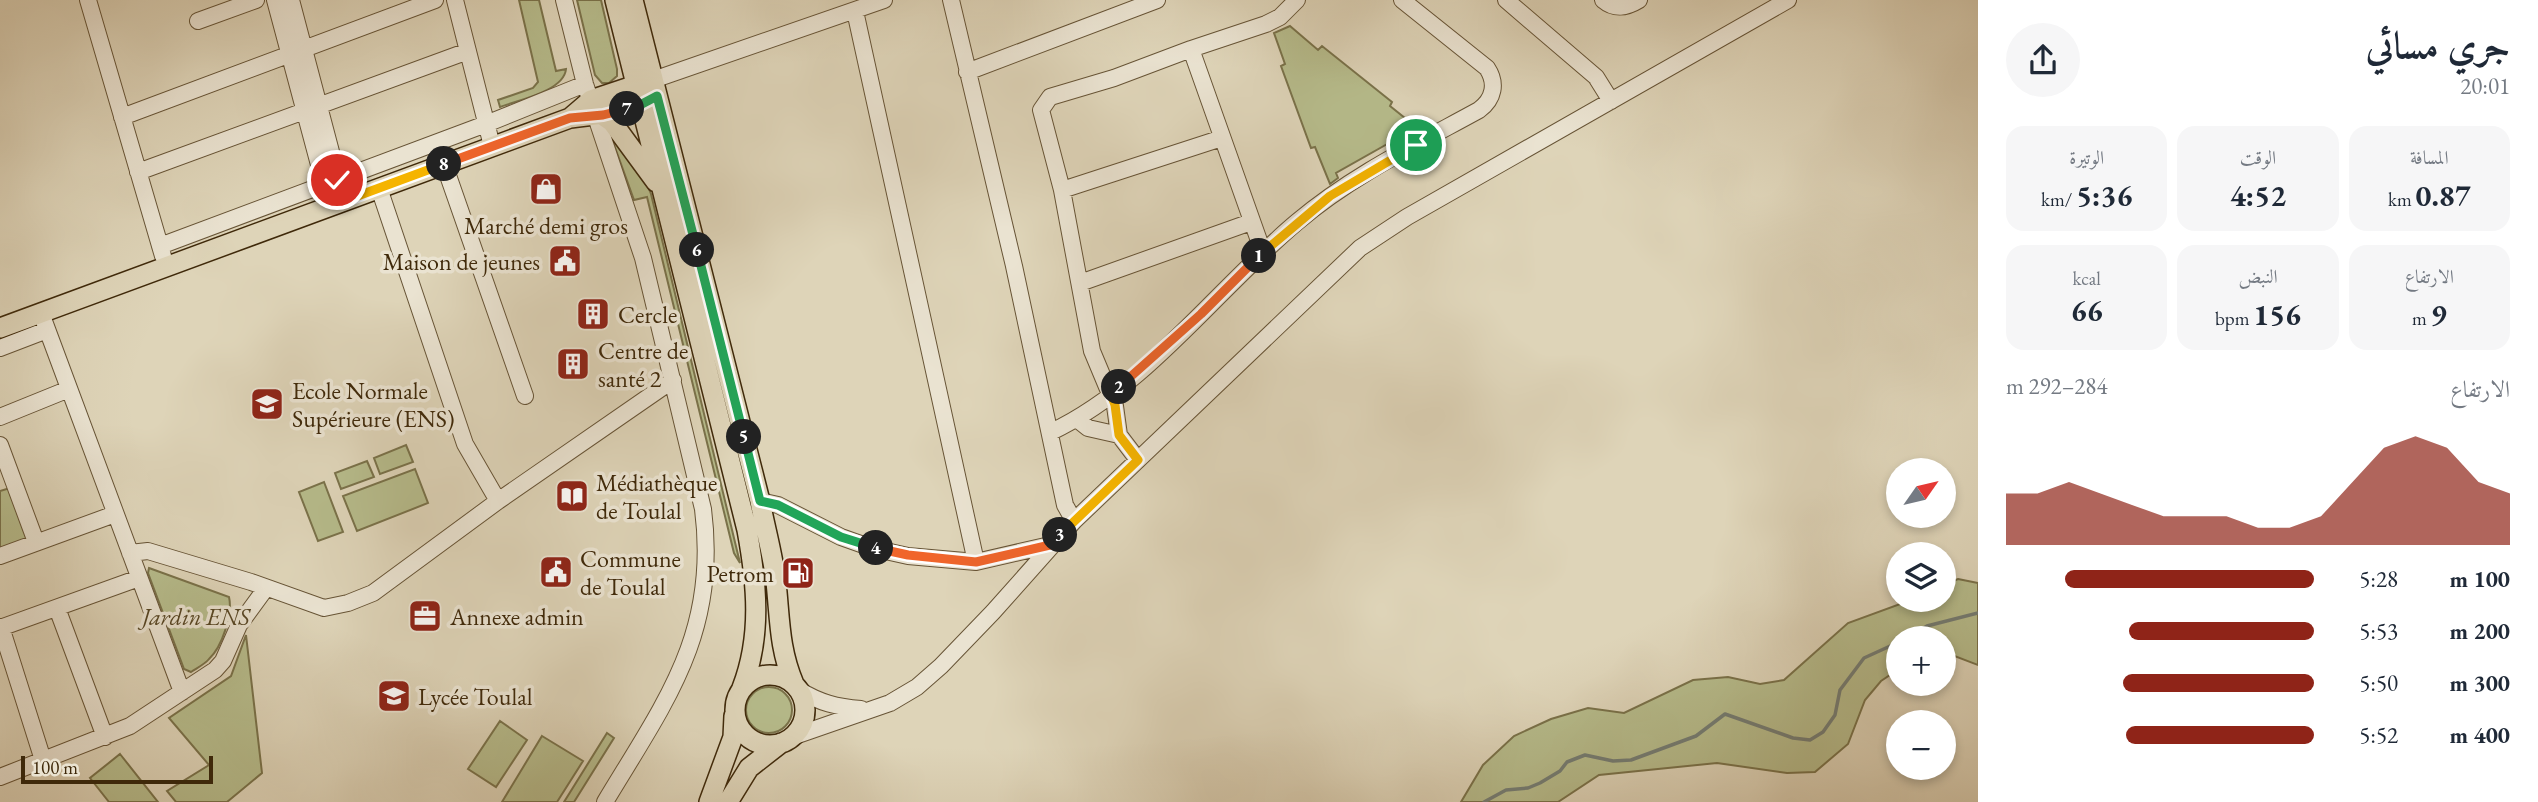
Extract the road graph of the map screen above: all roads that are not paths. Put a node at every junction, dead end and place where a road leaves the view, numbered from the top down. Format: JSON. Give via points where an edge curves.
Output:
{"nodes":[{"id":1,"x":88,"y":0,"type":"edge"},
{"id":2,"x":256,"y":0,"type":"edge"},
{"id":3,"x":275,"y":0,"type":"edge"},
{"id":4,"x":292,"y":0,"type":"edge"},
{"id":5,"x":435,"y":0,"type":"edge"},
{"id":6,"x":455,"y":0,"type":"edge"},
{"id":7,"x":564,"y":0,"type":"edge"},
{"id":8,"x":614,"y":0,"type":"edge"},
{"id":9,"x":633,"y":0,"type":"edge"},
{"id":10,"x":884,"y":0,"type":"edge"},
{"id":11,"x":951,"y":0,"type":"edge"},
{"id":12,"x":1157,"y":0,"type":"edge"},
{"id":13,"x":1297,"y":0,"type":"edge"},
{"id":14,"x":1402,"y":0,"type":"edge"},
{"id":15,"x":1507,"y":0,"type":"edge"},
{"id":16,"x":1603,"y":0,"type":"edge"},
{"id":17,"x":1639,"y":0,"type":"edge"},
{"id":18,"x":1788,"y":0,"type":"edge"},
{"id":19,"x":855,"y":11,"type":"junction"},
{"id":20,"x":198,"y":21,"type":"dead end"},
{"id":21,"x":1191,"y":49,"type":"junction"},
{"id":22,"x":468,"y":51,"type":"junction"},
{"id":23,"x":297,"y":52,"type":"junction"},
{"id":24,"x":967,"y":72,"type":"junction"},
{"id":25,"x":646,"y":91,"type":"junction"},
{"id":26,"x":1611,"y":101,"type":"junction"},
{"id":27,"x":594,"y":104,"type":"junction"},
{"id":28,"x":311,"y":108,"type":"junction"},
{"id":29,"x":121,"y":117,"type":"junction"},
{"id":30,"x":486,"y":124,"type":"junction"},
{"id":31,"x":1222,"y":138,"type":"junction"},
{"id":32,"x":492,"y":146,"type":"junction"},
{"id":33,"x":444,"y":164,"type":"junction"},
{"id":34,"x":138,"y":172,"type":"junction"},
{"id":35,"x":330,"y":182,"type":"junction"},
{"id":36,"x":379,"y":188,"type":"junction"},
{"id":37,"x":1062,"y":190,"type":"junction"},
{"id":38,"x":663,"y":193,"type":"junction"},
{"id":39,"x":337,"y":204,"type":"junction"},
{"id":40,"x":1251,"y":222,"type":"junction"},
{"id":41,"x":160,"y":246,"type":"junction"},
{"id":42,"x":1263,"y":252,"type":"junction"},
{"id":43,"x":166,"y":267,"type":"junction"},
{"id":44,"x":1080,"y":283,"type":"junction"},
{"id":45,"x":44,"y":321,"type":"junction"},
{"id":46,"x":0,"y":328,"type":"edge"},
{"id":47,"x":0,"y":348,"type":"edge"},
{"id":48,"x":673,"y":380,"type":"junction"},
{"id":49,"x":69,"y":389,"type":"junction"},
{"id":50,"x":1111,"y":394,"type":"junction"},
{"id":51,"x":525,"y":396,"type":"dead end"},
{"id":52,"x":0,"y":417,"type":"edge"},
{"id":53,"x":1078,"y":419,"type":"junction"},
{"id":54,"x":1051,"y":432,"type":"junction"},
{"id":55,"x":1119,"y":435,"type":"junction"},
{"id":56,"x":0,"y":445,"type":"edge"},
{"id":57,"x":1138,"y":460,"type":"junction"},
{"id":58,"x":7,"y":483,"type":"edge"},
{"id":59,"x":498,"y":501,"type":"junction"},
{"id":60,"x":760,"y":501,"type":"junction"},
{"id":61,"x":116,"y":514,"type":"junction"},
{"id":62,"x":1074,"y":521,"type":"junction"},
{"id":63,"x":36,"y":542,"type":"junction"},
{"id":64,"x":1050,"y":545,"type":"junction"},
{"id":65,"x":130,"y":553,"type":"junction"},
{"id":66,"x":0,"y":556,"type":"edge"},
{"id":67,"x":976,"y":562,"type":"junction"},
{"id":68,"x":139,"y":578,"type":"junction"},
{"id":69,"x":267,"y":588,"type":"junction"},
{"id":70,"x":57,"y":608,"type":"junction"},
{"id":71,"x":1,"y":628,"type":"edge"},
{"id":72,"x":797,"y":687,"type":"junction"},
{"id":73,"x":742,"y":688,"type":"junction"},
{"id":74,"x":182,"y":692,"type":"junction"},
{"id":75,"x":870,"y":710,"type":"junction"},
{"id":76,"x":734,"y":711,"type":"junction"},
{"id":77,"x":105,"y":737,"type":"junction"},
{"id":78,"x":787,"y":740,"type":"junction"},
{"id":79,"x":43,"y":760,"type":"junction"},
{"id":80,"x":0,"y":777,"type":"edge"},
{"id":81,"x":605,"y":802,"type":"edge"},
{"id":82,"x":709,"y":802,"type":"edge"},
{"id":83,"x":728,"y":802,"type":"edge"}],
"edges":[{"from":1,"to":29,"type":"street"},
{"from":2,"to":20,"type":"street"},
{"from":3,"to":23,"type":"street"},
{"from":4,"to":23,"type":"street"},
{"from":5,"to":23,"type":"street"},
{"from":6,"to":22,"type":"street"},
{"from":7,"to":27,"type":"street"},
{"from":8,"to":25,"type":"main road"},
{"from":9,"to":25,"type":"main road"},
{"from":10,"to":19,"type":"street"},
{"from":11,"to":24,"type":"street"},
{"from":12,"to":24,"type":"street"},
{"from":13,"to":21,"type":"street","via":[[1266,24]]},
{"from":14,"to":42,"type":"street","via":[[1487,68],[1494,84],[1491,97],[1479,110],[1330,196]]},
{"from":15,"to":26,"type":"street","via":[[1596,77]]},
{"from":16,"to":17,"type":"street","via":[[1610,6],[1625,7]]},
{"from":18,"to":26,"type":"street"},
{"from":19,"to":25,"type":"street"},
{"from":19,"to":67,"type":"street"},
{"from":21,"to":31,"type":"street"},
{"from":21,"to":37,"type":"street","via":[[1050,97],[1044,103],[1041,110]]},
{"from":22,"to":28,"type":"street"},
{"from":22,"to":30,"type":"street"},
{"from":23,"to":28,"type":"street"},
{"from":23,"to":29,"type":"street"},
{"from":24,"to":54,"type":"street"},
{"from":25,"to":27,"type":"main road"},
{"from":25,"to":38,"type":"main road"},
{"from":25,"to":60,"type":"main road"},
{"from":26,"to":57,"type":"street","via":[[1406,217],[1360,248]]},
{"from":27,"to":30,"type":"street"},
{"from":27,"to":32,"type":"main road","via":[[570,118]]},
{"from":27,"to":38,"type":"main road"},
{"from":27,"to":48,"type":"street","via":[[643,258]]},
{"from":28,"to":34,"type":"street"},
{"from":28,"to":35,"type":"street"},
{"from":29,"to":34,"type":"street"},
{"from":30,"to":32,"type":"street"},
{"from":30,"to":35,"type":"street"},
{"from":31,"to":37,"type":"street"},
{"from":31,"to":40,"type":"street"},
{"from":32,"to":33,"type":"main road"},
{"from":33,"to":36,"type":"main road"},
{"from":33,"to":51,"type":"street"},
{"from":34,"to":41,"type":"street"},
{"from":35,"to":39,"type":"street"},
{"from":35,"to":41,"type":"street"},
{"from":36,"to":39,"type":"main road"},
{"from":36,"to":59,"type":"street","via":[[465,444]]},
{"from":37,"to":44,"type":"street"},
{"from":38,"to":73,"type":"main road","via":[[754,571],[755,639]]},
{"from":39,"to":43,"type":"main road"},
{"from":40,"to":42,"type":"street"},
{"from":40,"to":44,"type":"street"},
{"from":41,"to":43,"type":"street"},
{"from":42,"to":50,"type":"street"},
{"from":43,"to":45,"type":"main road"},
{"from":44,"to":50,"type":"street","via":[[1092,351]]},
{"from":45,"to":46,"type":"main road"},
{"from":45,"to":47,"type":"street"},
{"from":45,"to":49,"type":"street"},
{"from":48,"to":59,"type":"street"},
{"from":48,"to":81,"type":"street","via":[[707,537],[703,603],[685,662]]},
{"from":49,"to":52,"type":"street"},
{"from":49,"to":61,"type":"street"},
{"from":50,"to":53,"type":"street"},
{"from":50,"to":55,"type":"street"},
{"from":53,"to":54,"type":"street"},
{"from":53,"to":55,"type":"street","via":[[1088,428]]},
{"from":54,"to":62,"type":"street","via":[[1065,505]]},
{"from":55,"to":57,"type":"street"},
{"from":56,"to":58,"type":"street"},
{"from":57,"to":62,"type":"street"},
{"from":58,"to":63,"type":"street"},
{"from":59,"to":69,"type":"street","via":[[373,593],[348,603],[324,608]]},
{"from":60,"to":67,"type":"street","via":[[872,548]]},
{"from":60,"to":72,"type":"main road","via":[[776,581],[780,642]]},
{"from":61,"to":63,"type":"street"},
{"from":61,"to":65,"type":"street"},
{"from":62,"to":64,"type":"street"},
{"from":63,"to":66,"type":"street"},
{"from":64,"to":67,"type":"street"},
{"from":64,"to":75,"type":"street","via":[[942,666],[917,687]]},
{"from":65,"to":68,"type":"street"},
{"from":65,"to":69,"type":"street","via":[[148,551]]},
{"from":68,"to":70,"type":"street"},
{"from":68,"to":74,"type":"street"},
{"from":69,"to":74,"type":"street","via":[[239,625],[223,661]]},
{"from":70,"to":71,"type":"street"},
{"from":70,"to":77,"type":"street"},
{"from":71,"to":79,"type":"street"},
{"from":72,"to":73,"type":"main road","via":[[773,675],[751,680]]},
{"from":72,"to":75,"type":"street","via":[[818,702]]},
{"from":72,"to":78,"type":"main road","via":[[805,710]]},
{"from":73,"to":76,"type":"main road"},
{"from":74,"to":77,"type":"street"},
{"from":75,"to":78,"type":"street"},
{"from":76,"to":78,"type":"main road","via":[[750,739],[760,744]]},
{"from":76,"to":82,"type":"main road","via":[[733,737]]},
{"from":77,"to":79,"type":"street"},
{"from":78,"to":83,"type":"main road","via":[[749,768]]},
{"from":79,"to":80,"type":"street"}]}
